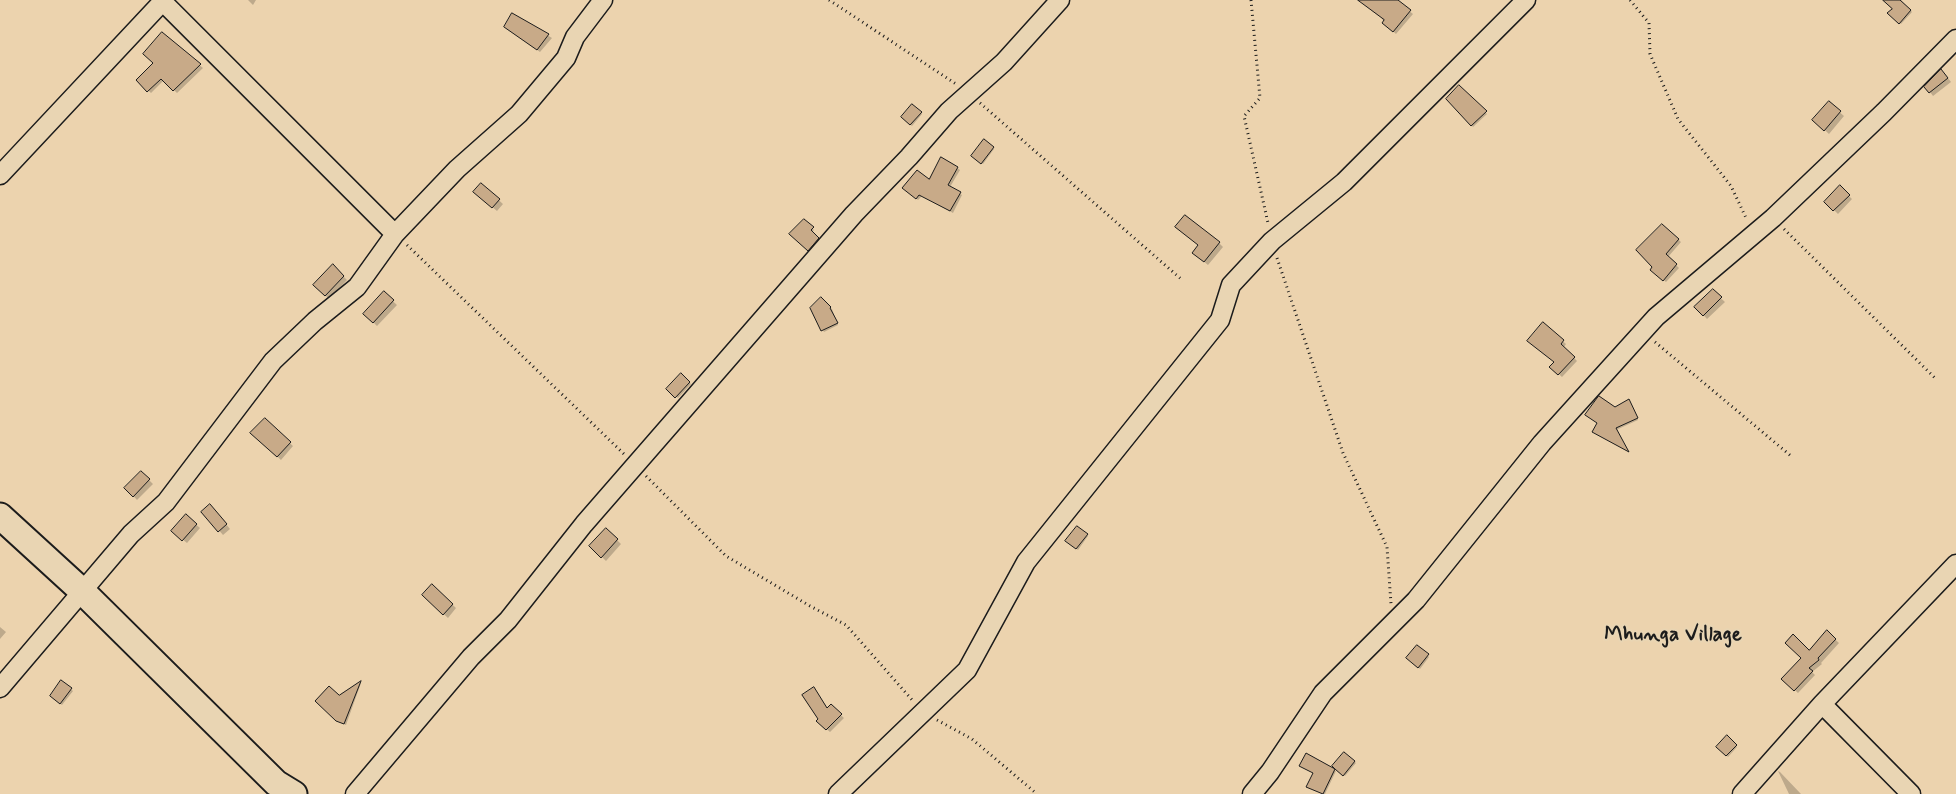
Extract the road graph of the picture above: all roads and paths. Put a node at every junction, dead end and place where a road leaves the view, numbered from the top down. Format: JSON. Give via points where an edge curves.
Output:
{"nodes":[{"id":1,"x":162,"y":0,"type":"edge"},
{"id":2,"x":603,"y":0,"type":"edge"},
{"id":3,"x":829,"y":0,"type":"edge"},
{"id":4,"x":1060,"y":0,"type":"edge"},
{"id":5,"x":1252,"y":0,"type":"edge"},
{"id":6,"x":1526,"y":0,"type":"edge"},
{"id":7,"x":1630,"y":0,"type":"edge"},
{"id":8,"x":1956,"y":39,"type":"edge"},
{"id":9,"x":968,"y":92,"type":"junction"},
{"id":10,"x":0,"y":176,"type":"edge"},
{"id":11,"x":1773,"y":218,"type":"junction"},
{"id":12,"x":396,"y":234,"type":"junction"},
{"id":13,"x":1754,"y":234,"type":"junction"},
{"id":14,"x":1272,"y":241,"type":"junction"},
{"id":15,"x":1181,"y":279,"type":"dead end"},
{"id":16,"x":1643,"y":332,"type":"junction"},
{"id":17,"x":1935,"y":378,"type":"dead end"},
{"id":18,"x":1791,"y":456,"type":"dead end"},
{"id":19,"x":635,"y":465,"type":"junction"},
{"id":20,"x":0,"y":516,"type":"edge"},
{"id":21,"x":1956,"y":564,"type":"edge"},
{"id":22,"x":82,"y":591,"type":"junction"},
{"id":23,"x":1393,"y":626,"type":"junction"},
{"id":24,"x":0,"y":688,"type":"edge"},
{"id":25,"x":1822,"y":704,"type":"junction"},
{"id":26,"x":923,"y":713,"type":"junction"},
{"id":27,"x":294,"y":794,"type":"edge"},
{"id":28,"x":355,"y":794,"type":"edge"},
{"id":29,"x":838,"y":794,"type":"edge"},
{"id":30,"x":1037,"y":794,"type":"edge"},
{"id":31,"x":1252,"y":794,"type":"edge"},
{"id":32,"x":1742,"y":794,"type":"edge"},
{"id":33,"x":1911,"y":794,"type":"edge"}],
"edges":[{"from":1,"to":10,"type":"street"},
{"from":1,"to":12,"type":"street"},
{"from":2,"to":12,"type":"street","via":[[574,37],[566,58],[519,114],[457,169]]},
{"from":3,"to":9,"type":"path"},
{"from":4,"to":9,"type":"street","via":[[1004,62]]},
{"from":5,"to":14,"type":"path","via":[[1260,98],[1244,116]]},
{"from":6,"to":14,"type":"street","via":[[1344,182]]},
{"from":7,"to":13,"type":"path","via":[[1649,23],[1650,54],[1678,119],[1731,186]]},
{"from":8,"to":11,"type":"street"},
{"from":9,"to":15,"type":"path"},
{"from":9,"to":19,"type":"street","via":[[854,214]]},
{"from":11,"to":13,"type":"street"},
{"from":11,"to":17,"type":"path"},
{"from":12,"to":19,"type":"path"},
{"from":12,"to":22,"type":"street","via":[[357,287],[273,361],[166,502],[130,534]]},
{"from":13,"to":16,"type":"street","via":[[1656,316]]},
{"from":14,"to":23,"type":"path","via":[[1343,453],[1387,547]]},
{"from":14,"to":26,"type":"street","via":[[1231,285],[1220,320],[1026,562],[967,670]]},
{"from":16,"to":18,"type":"path"},
{"from":16,"to":23,"type":"street","via":[[1542,444]]},
{"from":19,"to":26,"type":"path","via":[[726,556],[846,624]]},
{"from":19,"to":28,"type":"street","via":[[508,620],[471,657]]},
{"from":20,"to":22,"type":"street"},
{"from":21,"to":25,"type":"street"},
{"from":22,"to":24,"type":"street"},
{"from":22,"to":27,"type":"street","via":[[276,783]]},
{"from":23,"to":31,"type":"street","via":[[1323,693]]},
{"from":25,"to":32,"type":"street"},
{"from":25,"to":33,"type":"street"},
{"from":26,"to":29,"type":"street"},
{"from":26,"to":30,"type":"path","via":[[972,739]]}]}
